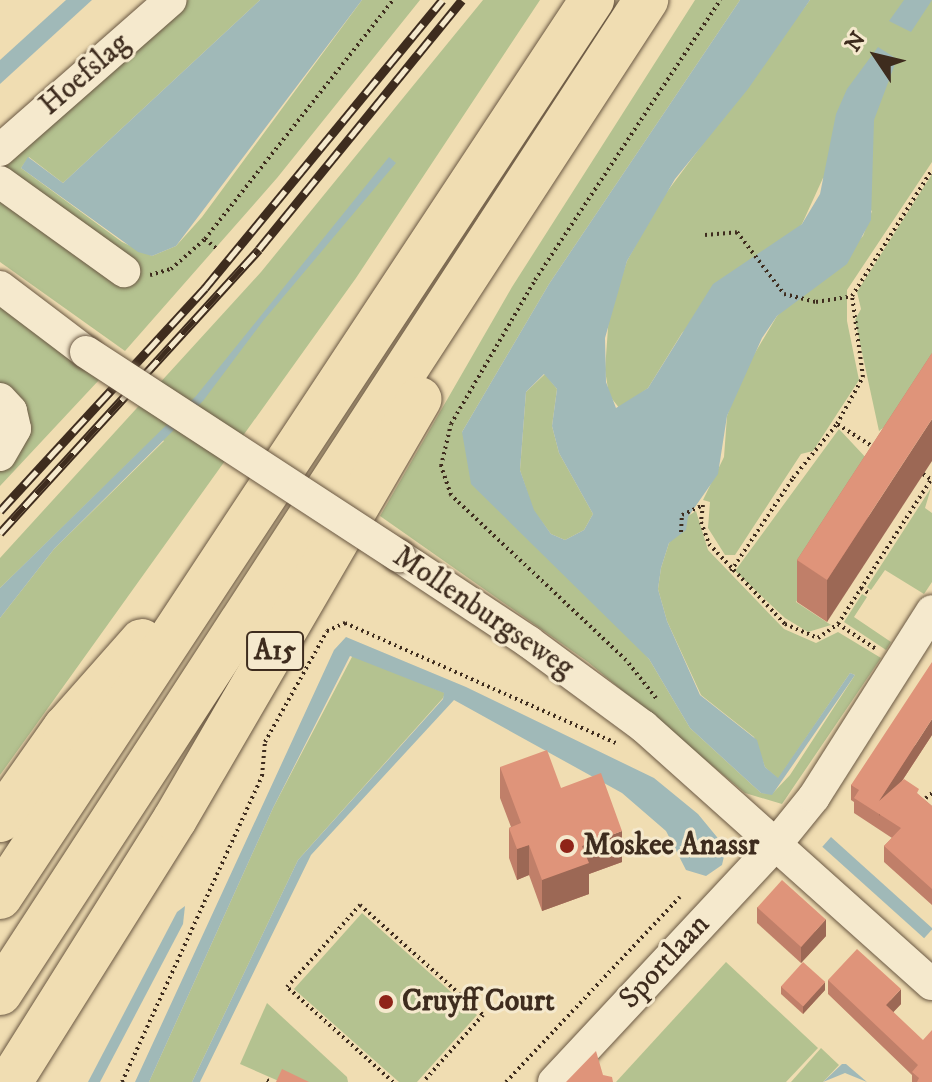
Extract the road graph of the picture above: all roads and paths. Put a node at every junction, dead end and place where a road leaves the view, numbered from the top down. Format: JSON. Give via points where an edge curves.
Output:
{"nodes":[{"id":1,"x":171,"y":0,"type":"edge"},
{"id":2,"x":393,"y":0,"type":"edge"},
{"id":3,"x":592,"y":0,"type":"edge"},
{"id":4,"x":646,"y":0,"type":"edge"},
{"id":5,"x":720,"y":0,"type":"edge"},
{"id":6,"x":0,"y":150,"type":"edge"},
{"id":7,"x":932,"y":170,"type":"edge"},
{"id":8,"x":0,"y":182,"type":"edge"},
{"id":9,"x":705,"y":235,"type":"dead end"},
{"id":10,"x":205,"y":239,"type":"junction"},
{"id":11,"x":217,"y":249,"type":"dead end"},
{"id":12,"x":481,"y":254,"type":"junction"},
{"id":13,"x":124,"y":271,"type":"joint"},
{"id":14,"x":0,"y":287,"type":"edge"},
{"id":15,"x":852,"y":296,"type":"junction"},
{"id":16,"x":0,"y":399,"type":"edge"},
{"id":17,"x":837,"y":424,"type":"junction"},
{"id":18,"x":877,"y":450,"type":"edge"},
{"id":19,"x":0,"y":455,"type":"edge"},
{"id":20,"x":923,"y":474,"type":"dead end"},
{"id":21,"x":932,"y":479,"type":"edge"},
{"id":22,"x":262,"y":504,"type":"junction"},
{"id":23,"x":681,"y":532,"type":"dead end"},
{"id":24,"x":731,"y":571,"type":"junction"},
{"id":25,"x":861,"y":588,"type":"junction"},
{"id":26,"x":870,"y":594,"type":"dead end"},
{"id":27,"x":932,"y":611,"type":"edge"},
{"id":28,"x":838,"y":624,"type":"junction"},
{"id":29,"x":898,"y":664,"type":"junction"},
{"id":30,"x":662,"y":706,"type":"dead end"},
{"id":31,"x":627,"y":748,"type":"dead end"},
{"id":32,"x":932,"y":793,"type":"edge"},
{"id":33,"x":907,"y":794,"type":"edge"},
{"id":34,"x":0,"y":820,"type":"edge"},
{"id":35,"x":776,"y":844,"type":"junction"},
{"id":36,"x":0,"y":897,"type":"edge"},
{"id":37,"x":680,"y":897,"type":"dead end"},
{"id":38,"x":932,"y":984,"type":"edge"},
{"id":39,"x":0,"y":993,"type":"edge"},
{"id":40,"x":10,"y":1082,"type":"edge"},
{"id":41,"x":122,"y":1082,"type":"edge"},
{"id":42,"x":393,"y":1082,"type":"edge"},
{"id":43,"x":423,"y":1082,"type":"edge"},
{"id":44,"x":506,"y":1082,"type":"edge"},
{"id":45,"x":554,"y":1082,"type":"edge"}],
"edges":[{"from":1,"to":6,"type":"street","name":"Hoefslag"},
{"from":2,"to":10,"type":"path"},
{"from":3,"to":22,"type":"highway"},
{"from":4,"to":12,"type":"highway","number":"A15"},
{"from":5,"to":30,"type":"path","via":[[535,280],[451,424],[441,466],[451,495],[626,660]]},
{"from":7,"to":15,"type":"path"},
{"from":8,"to":13,"type":"street"},
{"from":9,"to":15,"type":"path","via":[[737,232],[784,294],[816,302]]},
{"from":10,"to":11,"type":"path"},
{"from":10,"to":13,"type":"path","via":[[171,269],[141,275]]},
{"from":12,"to":39,"type":"highway","number":"A15"},
{"from":12,"to":40,"type":"highway","number":"A15","via":[[450,344],[310,591]]},
{"from":14,"to":35,"type":"street","name":"Mollenburgseweg","bridge":true,"via":[[86,352],[590,685]]},
{"from":15,"to":17,"type":"path","via":[[863,381]]},
{"from":16,"to":19,"type":"street","via":[[11,411],[15,429]]},
{"from":17,"to":18,"type":"path"},
{"from":17,"to":24,"type":"path","via":[[793,478]]},
{"from":20,"to":21,"type":"path"},
{"from":21,"to":25,"type":"path"},
{"from":22,"to":34,"type":"highway","via":[[65,728]]},
{"from":22,"to":36,"type":"highway"},
{"from":23,"to":24,"type":"path","via":[[682,515],[703,505],[701,522],[709,544]]},
{"from":24,"to":28,"type":"path","via":[[806,637],[827,634]]},
{"from":25,"to":26,"type":"path"},
{"from":25,"to":28,"type":"path"},
{"from":27,"to":29,"type":"street","name":"Sportlaan"},
{"from":28,"to":29,"type":"path"},
{"from":29,"to":35,"type":"street","name":"Sportlaan","via":[[814,797]]},
{"from":31,"to":41,"type":"path","via":[[345,623],[327,631],[265,742],[262,776]]},
{"from":32,"to":33,"type":"path","via":[[920,803]]},
{"from":35,"to":38,"type":"street","name":"Mollenburgseweg"},
{"from":35,"to":45,"type":"street","name":"Sportlaan"},
{"from":37,"to":44,"type":"path","name":"Sportlaan"},
{"from":42,"to":43,"type":"path","via":[[287,987],[360,905],[483,1015]]}]}
